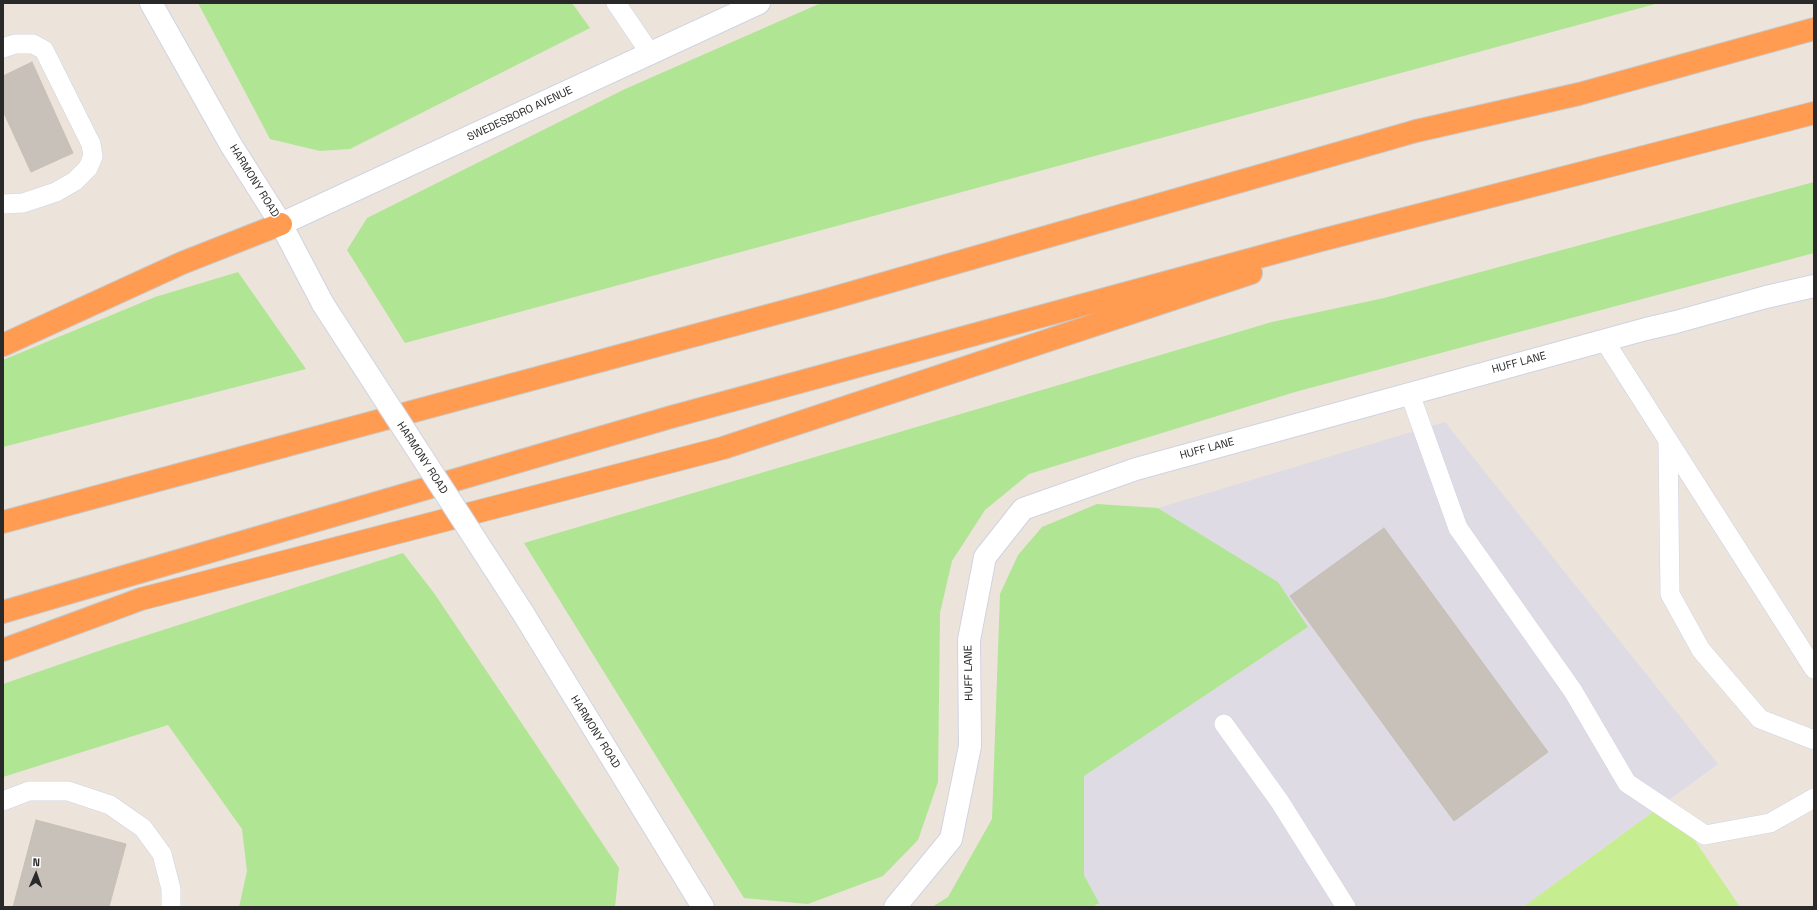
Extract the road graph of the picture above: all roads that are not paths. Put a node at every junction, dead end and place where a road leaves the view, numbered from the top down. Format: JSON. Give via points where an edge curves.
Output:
{"nodes":[{"id":1,"x":151,"y":3,"type":"edge"},
{"id":2,"x":616,"y":3,"type":"edge"},
{"id":3,"x":759,"y":3,"type":"edge"},
{"id":4,"x":1814,"y":29,"type":"edge"},
{"id":5,"x":3,"y":48,"type":"edge"},
{"id":6,"x":650,"y":53,"type":"junction"},
{"id":7,"x":1814,"y":113,"type":"edge"},
{"id":8,"x":3,"y":204,"type":"edge"},
{"id":9,"x":1461,"y":204,"type":"junction"},
{"id":10,"x":281,"y":224,"type":"junction"},
{"id":11,"x":1814,"y":286,"type":"edge"},
{"id":12,"x":1604,"y":340,"type":"junction"},
{"id":13,"x":3,"y":345,"type":"edge"},
{"id":14,"x":1410,"y":394,"type":"junction"},
{"id":15,"x":1668,"y":441,"type":"junction"},
{"id":16,"x":3,"y":522,"type":"edge"},
{"id":17,"x":3,"y":612,"type":"edge"},
{"id":18,"x":3,"y":650,"type":"edge"},
{"id":19,"x":1814,"y":669,"type":"edge"},
{"id":20,"x":1224,"y":724,"type":"dead end"},
{"id":21,"x":1814,"y":740,"type":"edge"},
{"id":22,"x":1814,"y":798,"type":"edge"},
{"id":23,"x":3,"y":801,"type":"edge"},
{"id":24,"x":171,"y":907,"type":"edge"},
{"id":25,"x":703,"y":907,"type":"edge"},
{"id":26,"x":895,"y":907,"type":"edge"},
{"id":27,"x":1346,"y":907,"type":"edge"}],
"edges":[{"from":1,"to":10,"type":"main road","name":"HARMONY ROAD","via":[[231,145]]},
{"from":2,"to":6,"type":"lane"},
{"from":3,"to":6,"type":"main road","name":"SWEDESBORO AVENUE"},
{"from":4,"to":16,"type":"highway","via":[[1579,94],[1416,132],[826,300]]},
{"from":5,"to":8,"type":"lane","via":[[15,44],[33,44],[44,50],[91,144],[93,156],[88,168],[75,181],[56,192],[23,203]]},
{"from":6,"to":10,"type":"main road","name":"SWEDESBORO AVENUE"},
{"from":7,"to":9,"type":"highway"},
{"from":9,"to":17,"type":"highway","via":[[671,417]]},
{"from":9,"to":18,"type":"highway","via":[[723,448],[141,599]]},
{"from":10,"to":13,"type":"highway","via":[[182,263]]},
{"from":10,"to":25,"type":"main road","name":"HARMONY ROAD","bridge":true,"via":[[323,304],[523,614]]},
{"from":11,"to":12,"type":"main road","name":"HUFF LANE"},
{"from":12,"to":14,"type":"main road","name":"HUFF LANE"},
{"from":12,"to":15,"type":"lane"},
{"from":14,"to":22,"type":"lane","via":[[1458,528],[1573,691],[1627,784],[1706,835],[1770,823]]},
{"from":14,"to":26,"type":"main road","name":"HUFF LANE","via":[[1136,469],[1023,509],[984,557],[969,640],[970,746],[951,839]]},
{"from":15,"to":19,"type":"lane"},
{"from":15,"to":21,"type":"lane","via":[[1670,594],[1701,650],[1760,718]]},
{"from":20,"to":27,"type":"lane","via":[[1280,802]]},
{"from":23,"to":24,"type":"lane","via":[[29,791],[68,791],[110,805],[143,828],[162,854]]}]}
